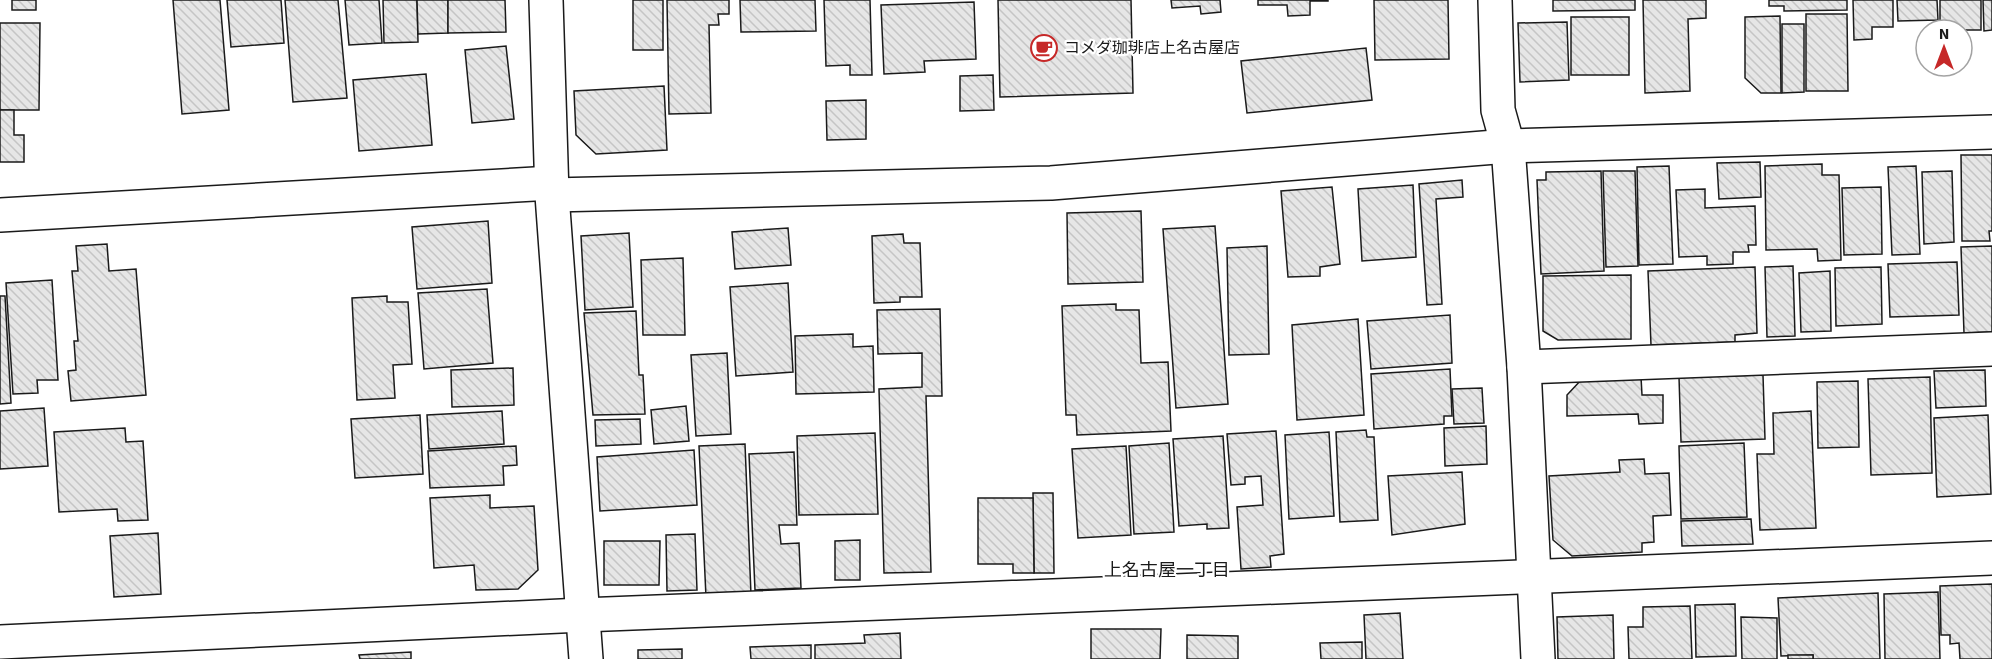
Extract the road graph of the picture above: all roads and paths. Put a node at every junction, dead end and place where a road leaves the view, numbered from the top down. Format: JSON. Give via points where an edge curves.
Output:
{"nodes":[{"id":1,"x":546,"y":0,"type":"edge"},
{"id":2,"x":1495,"y":0,"type":"edge"},
{"id":3,"x":1992,"y":132,"type":"edge"},
{"id":4,"x":1508,"y":146,"type":"junction"},
{"id":5,"x":552,"y":189,"type":"junction"},
{"id":6,"x":0,"y":215,"type":"edge"},
{"id":7,"x":1992,"y":349,"type":"edge"},
{"id":8,"x":1524,"y":367,"type":"junction"},
{"id":9,"x":1992,"y":558,"type":"edge"},
{"id":10,"x":1534,"y":578,"type":"junction"},
{"id":11,"x":582,"y":615,"type":"junction"},
{"id":12,"x":0,"y":642,"type":"edge"},
{"id":13,"x":585,"y":659,"type":"edge"},
{"id":14,"x":1538,"y":659,"type":"edge"}],
"edges":[{"from":1,"to":5,"type":"street"},
{"from":2,"to":4,"type":"street","via":[[1498,110]]},
{"from":3,"to":4,"type":"street"},
{"from":4,"to":5,"type":"street","via":[[1051,183]]},
{"from":4,"to":8,"type":"street"},
{"from":5,"to":6,"type":"street"},
{"from":5,"to":11,"type":"street"},
{"from":7,"to":8,"type":"street"},
{"from":8,"to":10,"type":"street"},
{"from":9,"to":10,"type":"street"},
{"from":10,"to":11,"type":"street"},
{"from":10,"to":14,"type":"street"},
{"from":11,"to":12,"type":"street"},
{"from":11,"to":13,"type":"street"}]}
